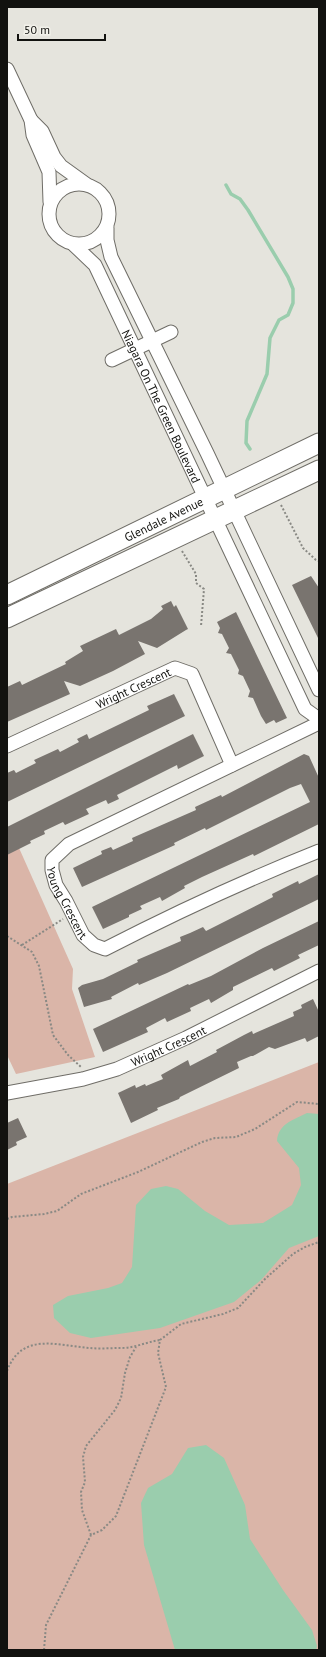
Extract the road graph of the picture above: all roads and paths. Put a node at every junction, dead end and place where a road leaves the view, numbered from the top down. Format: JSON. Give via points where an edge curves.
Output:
{"nodes":[{"id":1,"x":8,"y":75,"type":"edge"},
{"id":2,"x":31,"y":120,"type":"junction"},
{"id":3,"x":86,"y":184,"type":"junction"},
{"id":4,"x":50,"y":202,"type":"junction"},
{"id":5,"x":107,"y":228,"type":"junction"},
{"id":6,"x":74,"y":245,"type":"junction"},
{"id":7,"x":171,"y":332,"type":"dead end"},
{"id":8,"x":152,"y":341,"type":"junction"},
{"id":9,"x":135,"y":349,"type":"junction"},
{"id":10,"x":112,"y":360,"type":"dead end"},
{"id":11,"x":319,"y":443,"type":"edge"},
{"id":12,"x":319,"y":470,"type":"edge"},
{"id":13,"x":223,"y":489,"type":"junction"},
{"id":14,"x":205,"y":498,"type":"junction"},
{"id":15,"x":280,"y":504,"type":"dead end"},
{"id":16,"x":233,"y":511,"type":"junction"},
{"id":17,"x":215,"y":519,"type":"junction"},
{"id":18,"x":182,"y":550,"type":"dead end"},
{"id":19,"x":319,"y":561,"type":"edge"},
{"id":20,"x":7,"y":595,"type":"edge"},
{"id":21,"x":7,"y":618,"type":"edge"},
{"id":22,"x":202,"y":626,"type":"dead end"},
{"id":23,"x":319,"y":690,"type":"edge"},
{"id":24,"x":319,"y":719,"type":"edge"},
{"id":25,"x":319,"y":723,"type":"edge"},
{"id":26,"x":7,"y":746,"type":"edge"},
{"id":27,"x":232,"y":765,"type":"junction"},
{"id":28,"x":319,"y":851,"type":"edge"},
{"id":29,"x":72,"y":913,"type":"junction"},
{"id":30,"x":7,"y":936,"type":"edge"},
{"id":31,"x":22,"y":945,"type":"junction"},
{"id":32,"x":319,"y":971,"type":"edge"},
{"id":33,"x":91,"y":1076,"type":"junction"},
{"id":34,"x":7,"y":1093,"type":"edge"},
{"id":35,"x":319,"y":1104,"type":"edge"},
{"id":36,"x":7,"y":1220,"type":"edge"},
{"id":37,"x":319,"y":1242,"type":"edge"},
{"id":38,"x":160,"y":1340,"type":"junction"},
{"id":39,"x":136,"y":1347,"type":"junction"},
{"id":40,"x":7,"y":1371,"type":"edge"},
{"id":41,"x":91,"y":1535,"type":"junction"},
{"id":42,"x":44,"y":1650,"type":"edge"}],
"edges":[{"from":1,"to":2,"type":"street"},
{"from":2,"to":3,"type":"street","via":[[42,131],[61,166]]},
{"from":2,"to":4,"type":"street","via":[[33,135],[49,172]]},
{"from":3,"to":4,"type":"street","via":[[65,187],[56,193]]},
{"from":3,"to":5,"type":"street","via":[[103,196],[108,206]]},
{"from":4,"to":6,"type":"street","via":[[48,213],[55,233]]},
{"from":5,"to":6,"type":"street","via":[[93,241]]},
{"from":5,"to":8,"type":"street","name":"Niagara On The Green Boulevard","via":[[111,256]]},
{"from":6,"to":9,"type":"street","name":"Niagara On The Green Boulevard","via":[[95,265]]},
{"from":7,"to":8,"type":"street"},
{"from":8,"to":9,"type":"street"},
{"from":8,"to":13,"type":"street","name":"Niagara On The Green Boulevard"},
{"from":9,"to":10,"type":"street"},
{"from":9,"to":14,"type":"street","name":"Niagara On The Green Boulevard"},
{"from":11,"to":13,"type":"main road","name":"Glendale Avenue"},
{"from":12,"to":16,"type":"main road","name":"Glendale Avenue"},
{"from":13,"to":14,"type":"main road","name":"Glendale Avenue"},
{"from":13,"to":16,"type":"street","name":"Niagara On The Green Boulevard"},
{"from":14,"to":17,"type":"street","name":"Niagara On The Green Boulevard"},
{"from":14,"to":20,"type":"main road","name":"Glendale Avenue"},
{"from":15,"to":19,"type":"path","via":[[303,548]]},
{"from":16,"to":17,"type":"main road","name":"Glendale Avenue"},
{"from":16,"to":23,"type":"street","name":"Niagara On The Green Boulevard"},
{"from":17,"to":21,"type":"main road","name":"Glendale Avenue"},
{"from":17,"to":24,"type":"street","name":"Niagara On The Green Boulevard","via":[[305,709]]},
{"from":18,"to":22,"type":"path","via":[[196,574],[196,583],[204,589]]},
{"from":25,"to":27,"type":"street","name":"Young Crescent"},
{"from":26,"to":27,"type":"street","name":"Wright Crescent","via":[[175,668],[192,674]]},
{"from":27,"to":29,"type":"street","name":"Young Crescent","via":[[69,844],[57,854],[52,860],[52,870],[56,885]]},
{"from":28,"to":29,"type":"street","name":"Young Crescent","via":[[257,875],[106,949],[94,945],[83,935]]},
{"from":29,"to":31,"type":"path"},
{"from":30,"to":31,"type":"path"},
{"from":31,"to":33,"type":"path","via":[[32,952],[38,966],[53,1035],[68,1055]]},
{"from":32,"to":33,"type":"street","name":"Wright Crescent","via":[[186,1038],[117,1069]]},
{"from":33,"to":34,"type":"street","name":"Wright Crescent"},
{"from":35,"to":36,"type":"path","via":[[297,1102],[254,1129],[236,1136],[202,1142],[138,1172],[81,1194],[57,1211],[12,1217]]},
{"from":37,"to":38,"type":"path","via":[[293,1254],[238,1308],[181,1324]]},
{"from":38,"to":39,"type":"path"},
{"from":38,"to":41,"type":"path","via":[[158,1352],[166,1387],[116,1516],[102,1530]]},
{"from":39,"to":40,"type":"path","via":[[90,1348],[41,1342],[22,1350],[11,1360]]},
{"from":39,"to":41,"type":"path","via":[[129,1362],[121,1398],[115,1410],[86,1446],[83,1457],[85,1482],[81,1492],[82,1510]]},
{"from":41,"to":42,"type":"path","via":[[46,1625]]}]}
